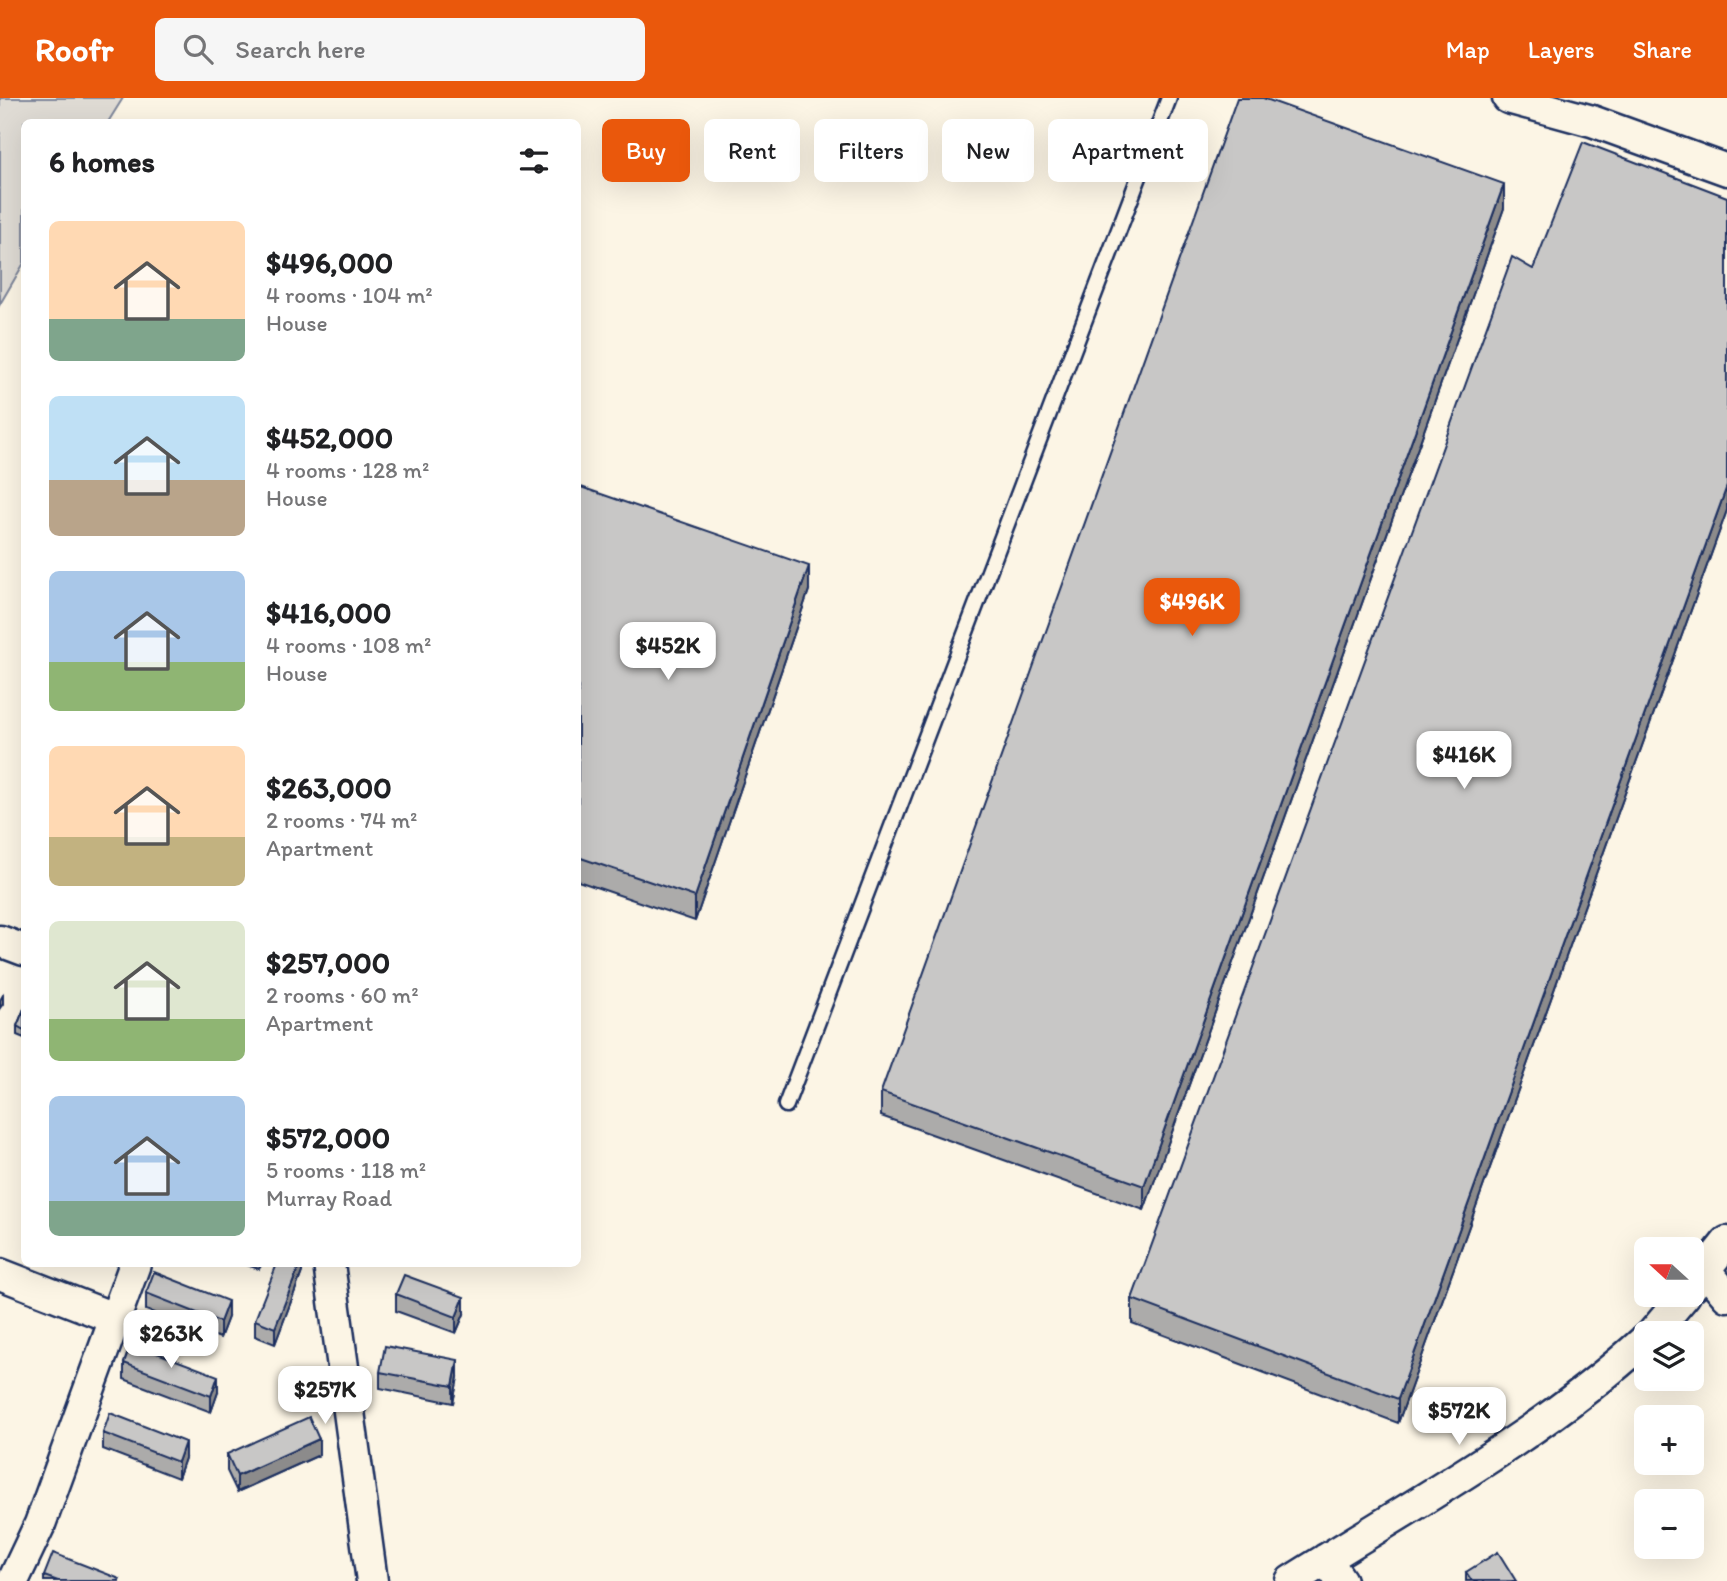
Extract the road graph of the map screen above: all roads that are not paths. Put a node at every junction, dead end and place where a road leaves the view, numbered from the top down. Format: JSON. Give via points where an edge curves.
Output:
{"nodes":[{"id":1,"x":1169,"y":98,"type":"edge"},
{"id":2,"x":1508,"y":98,"type":"edge"},
{"id":3,"x":1727,"y":170,"type":"edge"},
{"id":4,"x":0,"y":941,"type":"edge"},
{"id":5,"x":21,"y":949,"type":"edge"},
{"id":6,"x":786,"y":1105,"type":"dead end"},
{"id":7,"x":1727,"y":1242,"type":"edge"},
{"id":8,"x":134,"y":1267,"type":"edge"},
{"id":9,"x":328,"y":1267,"type":"edge"},
{"id":10,"x":1704,"y":1272,"type":"edge"},
{"id":11,"x":0,"y":1274,"type":"edge"},
{"id":12,"x":1704,"y":1281,"type":"edge"},
{"id":13,"x":1727,"y":1296,"type":"edge"},
{"id":14,"x":1675,"y":1307,"type":"edge"},
{"id":15,"x":116,"y":1319,"type":"junction"},
{"id":16,"x":1663,"y":1321,"type":"edge"},
{"id":17,"x":1634,"y":1350,"type":"edge"},
{"id":18,"x":1333,"y":1570,"type":"edge"},
{"id":19,"x":13,"y":1581,"type":"edge"},
{"id":20,"x":372,"y":1581,"type":"edge"},
{"id":21,"x":1291,"y":1581,"type":"edge"}],
"edges":[{"from":1,"to":6,"type":"lane"},
{"from":2,"to":3,"type":"street","via":[[1592,121]]},
{"from":4,"to":5,"type":"street"},
{"from":7,"to":10,"type":"street"},
{"from":8,"to":15,"type":"street"},
{"from":9,"to":20,"type":"street"},
{"from":11,"to":15,"type":"street"},
{"from":12,"to":13,"type":"street"},
{"from":14,"to":16,"type":"street"},
{"from":15,"to":19,"type":"street","via":[[40,1524]]},
{"from":17,"to":18,"type":"street","via":[[1558,1413]]},
{"from":18,"to":21,"type":"street"}]}
